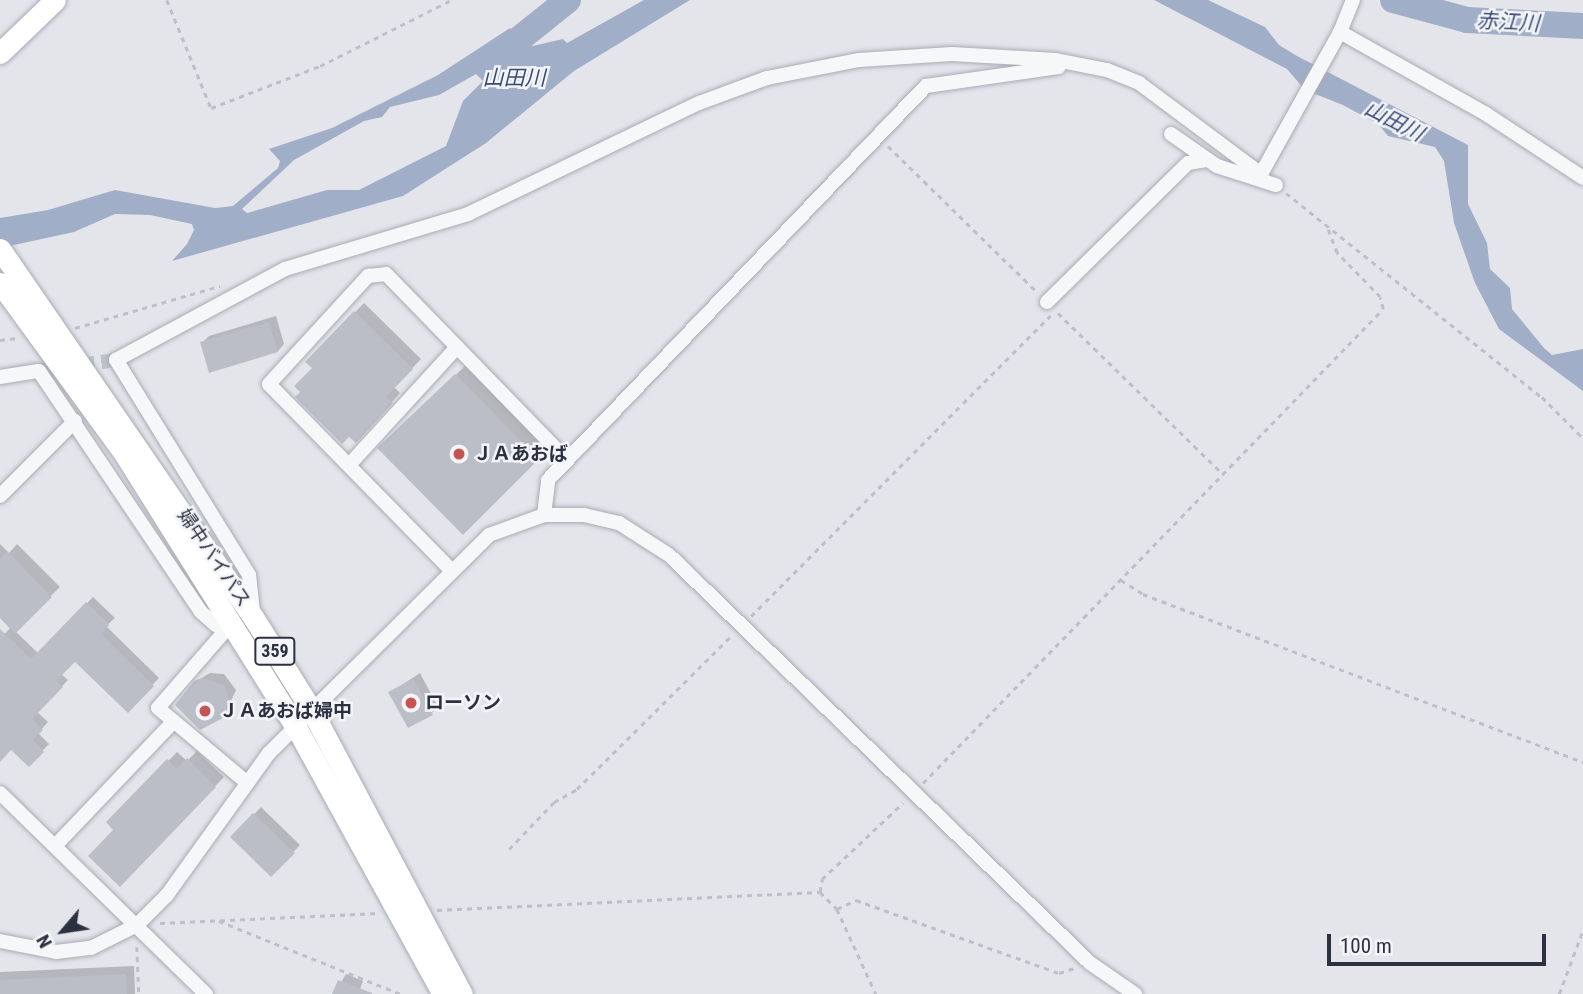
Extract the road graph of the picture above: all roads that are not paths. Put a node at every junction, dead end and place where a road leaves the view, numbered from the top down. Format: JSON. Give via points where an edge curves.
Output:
{"nodes":[{"id":1,"x":55,"y":0,"type":"edge"},
{"id":2,"x":1351,"y":5,"type":"edge"},
{"id":3,"x":1340,"y":32,"type":"junction"},
{"id":4,"x":0,"y":53,"type":"edge"},
{"id":5,"x":1080,"y":65,"type":"junction"},
{"id":6,"x":1171,"y":134,"type":"dead end"},
{"id":7,"x":1208,"y":159,"type":"junction"},
{"id":8,"x":1583,"y":178,"type":"edge"},
{"id":9,"x":1276,"y":185,"type":"road end"},
{"id":10,"x":0,"y":249,"type":"edge"},
{"id":11,"x":0,"y":284,"type":"edge"},
{"id":12,"x":1051,"y":306,"type":"road end"},
{"id":13,"x":457,"y":347,"type":"junction"},
{"id":14,"x":0,"y":377,"type":"edge"},
{"id":15,"x":75,"y":421,"type":"junction"},
{"id":16,"x":567,"y":460,"type":"junction"},
{"id":17,"x":349,"y":465,"type":"junction"},
{"id":18,"x":0,"y":496,"type":"edge"},
{"id":19,"x":544,"y":515,"type":"junction"},
{"id":20,"x":452,"y":570,"type":"junction"},
{"id":21,"x":253,"y":617,"type":"junction"},
{"id":22,"x":231,"y":624,"type":"junction"},
{"id":23,"x":312,"y":711,"type":"junction"},
{"id":24,"x":173,"y":722,"type":"junction"},
{"id":25,"x":296,"y":727,"type":"junction"},
{"id":26,"x":245,"y":781,"type":"junction"},
{"id":27,"x":0,"y":793,"type":"edge"},
{"id":28,"x":55,"y":846,"type":"junction"},
{"id":29,"x":411,"y":912,"type":"junction"},
{"id":30,"x":137,"y":925,"type":"junction"},
{"id":31,"x":0,"y":941,"type":"edge"},
{"id":32,"x":206,"y":994,"type":"edge"},
{"id":33,"x":443,"y":994,"type":"edge"},
{"id":34,"x":462,"y":994,"type":"edge"},
{"id":35,"x":1135,"y":994,"type":"edge"}],
"edges":[{"from":1,"to":4,"type":"highway"},
{"from":2,"to":3,"type":"street"},
{"from":3,"to":5,"type":"street","via":[[1261,174],[1139,83]]},
{"from":3,"to":8,"type":"street","via":[[1486,114]]},
{"from":5,"to":16,"type":"street","via":[[926,86]]},
{"from":5,"to":21,"type":"street","via":[[952,54],[859,60],[766,78],[699,103],[468,214],[285,269],[117,360],[249,575]]},
{"from":6,"to":7,"type":"street"},
{"from":7,"to":9,"type":"street"},
{"from":7,"to":12,"type":"street","via":[[1188,163]]},
{"from":10,"to":21,"type":"highway","name":"婦中バイパス","number":"359"},
{"from":11,"to":22,"type":"highway","name":"婦中バイパス","number":"359","via":[[122,450]]},
{"from":13,"to":16,"type":"street"},
{"from":13,"to":17,"type":"street"},
{"from":13,"to":17,"type":"street","via":[[386,274],[368,276],[270,384]]},
{"from":14,"to":15,"type":"street","via":[[39,371],[44,386]]},
{"from":15,"to":18,"type":"street"},
{"from":15,"to":22,"type":"street","via":[[201,612],[216,625]]},
{"from":16,"to":19,"type":"street","via":[[548,480]]},
{"from":17,"to":20,"type":"street"},
{"from":19,"to":20,"type":"street","via":[[489,535]]},
{"from":19,"to":35,"type":"street","via":[[584,515],[619,523],[669,555],[1090,963]]},
{"from":20,"to":23,"type":"street"},
{"from":21,"to":23,"type":"highway","name":"婦中バイパス","number":"359"},
{"from":22,"to":24,"type":"street","via":[[158,708]]},
{"from":22,"to":25,"type":"highway","name":"婦中バイパス","number":"359"},
{"from":23,"to":25,"type":"street"},
{"from":23,"to":29,"type":"highway","name":"婦中バイパス","number":"359"},
{"from":24,"to":26,"type":"street"},
{"from":24,"to":28,"type":"street"},
{"from":25,"to":26,"type":"street"},
{"from":25,"to":29,"type":"highway","name":"婦中バイパス","number":"359"},
{"from":26,"to":30,"type":"street","via":[[167,895]]},
{"from":27,"to":28,"type":"street"},
{"from":28,"to":30,"type":"street"},
{"from":29,"to":33,"type":"highway","name":"婦中バイパス","number":"359"},
{"from":29,"to":34,"type":"highway","name":"婦中バイパス","number":"359"},
{"from":30,"to":31,"type":"street","via":[[91,948],[56,952]]},
{"from":30,"to":32,"type":"street"}]}
